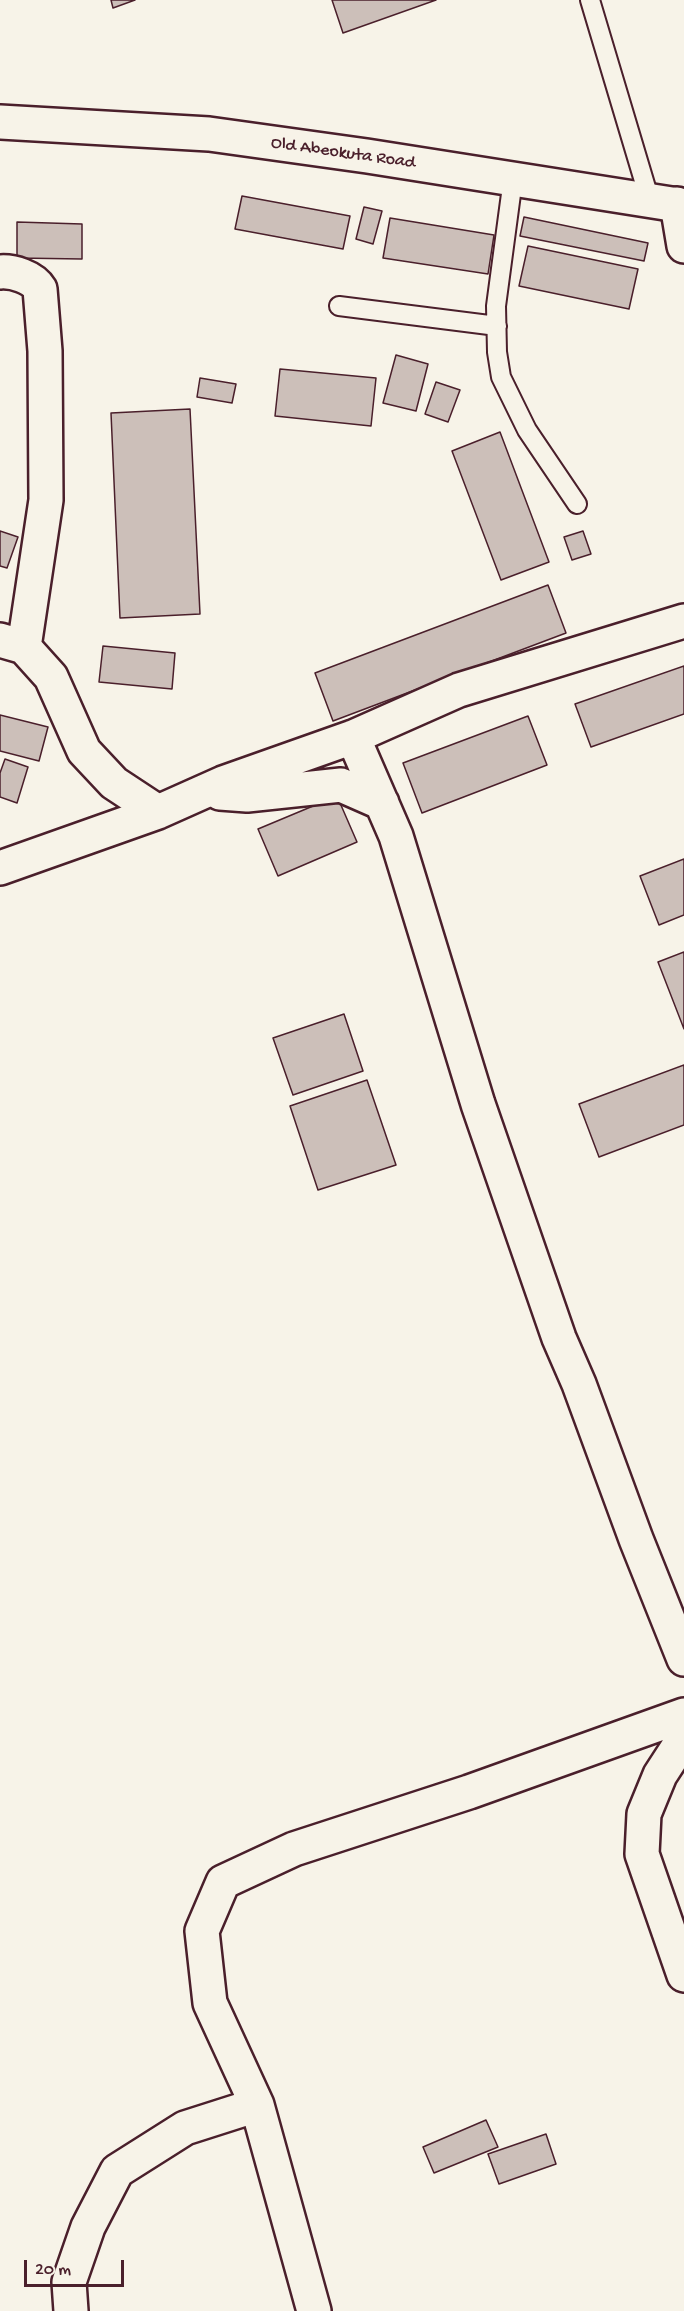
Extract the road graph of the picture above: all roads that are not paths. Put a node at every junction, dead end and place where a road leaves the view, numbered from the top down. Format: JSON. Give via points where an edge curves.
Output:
{"nodes":[{"id":1,"x":590,"y":0,"type":"edge"},
{"id":2,"x":0,"y":122,"type":"edge"},
{"id":3,"x":513,"y":179,"type":"junction"},
{"id":4,"x":670,"y":204,"type":"edge"},
{"id":5,"x":684,"y":246,"type":"edge"},
{"id":6,"x":0,"y":272,"type":"edge"},
{"id":7,"x":339,"y":306,"type":"dead end"},
{"id":8,"x":497,"y":326,"type":"junction"},
{"id":9,"x":578,"y":504,"type":"dead end"},
{"id":10,"x":684,"y":621,"type":"edge"},
{"id":11,"x":12,"y":644,"type":"edge"},
{"id":12,"x":353,"y":737,"type":"junction"},
{"id":13,"x":204,"y":792,"type":"junction"},
{"id":14,"x":382,"y":803,"type":"junction"},
{"id":15,"x":158,"y":812,"type":"junction"},
{"id":16,"x":0,"y":868,"type":"edge"},
{"id":17,"x":684,"y":1659,"type":"edge"},
{"id":18,"x":684,"y":1714,"type":"edge"},
{"id":19,"x":684,"y":1738,"type":"edge"},
{"id":20,"x":684,"y":1975,"type":"edge"},
{"id":21,"x":257,"y":2105,"type":"junction"},
{"id":22,"x":71,"y":2311,"type":"edge"},
{"id":23,"x":314,"y":2311,"type":"edge"}],
"edges":[{"from":1,"to":4,"type":"lane"},
{"from":2,"to":3,"type":"main road","name":"Old Abeokuta Road","via":[[209,134]]},
{"from":3,"to":4,"type":"main road","name":"Old Abeokuta Road"},
{"from":3,"to":8,"type":"lane","via":[[496,306]]},
{"from":4,"to":5,"type":"main road"},
{"from":6,"to":11,"type":"main road","via":[[9,271],[36,282],[40,289],[45,351],[46,500]]},
{"from":7,"to":8,"type":"lane"},
{"from":8,"to":9,"type":"lane","via":[[501,377],[527,430]]},
{"from":10,"to":12,"type":"main road","via":[[459,690]]},
{"from":11,"to":15,"type":"main road","via":[[51,677],[84,751],[114,783]]},
{"from":12,"to":13,"type":"main road"},
{"from":12,"to":14,"type":"main road"},
{"from":13,"to":14,"type":"main road","via":[[247,795],[341,785]]},
{"from":13,"to":15,"type":"main road"},
{"from":14,"to":17,"type":"main road","via":[[396,836],[478,1104],[559,1338]]},
{"from":15,"to":16,"type":"main road"},
{"from":18,"to":21,"type":"main road","via":[[469,1792],[294,1849],[223,1882],[202,1931],[210,2003]]},
{"from":19,"to":20,"type":"main road","via":[[660,1775],[644,1814],[642,1854]]},
{"from":21,"to":22,"type":"main road","via":[[184,2128],[117,2171],[88,2227],[69,2282]]},
{"from":21,"to":23,"type":"main road"}]}
